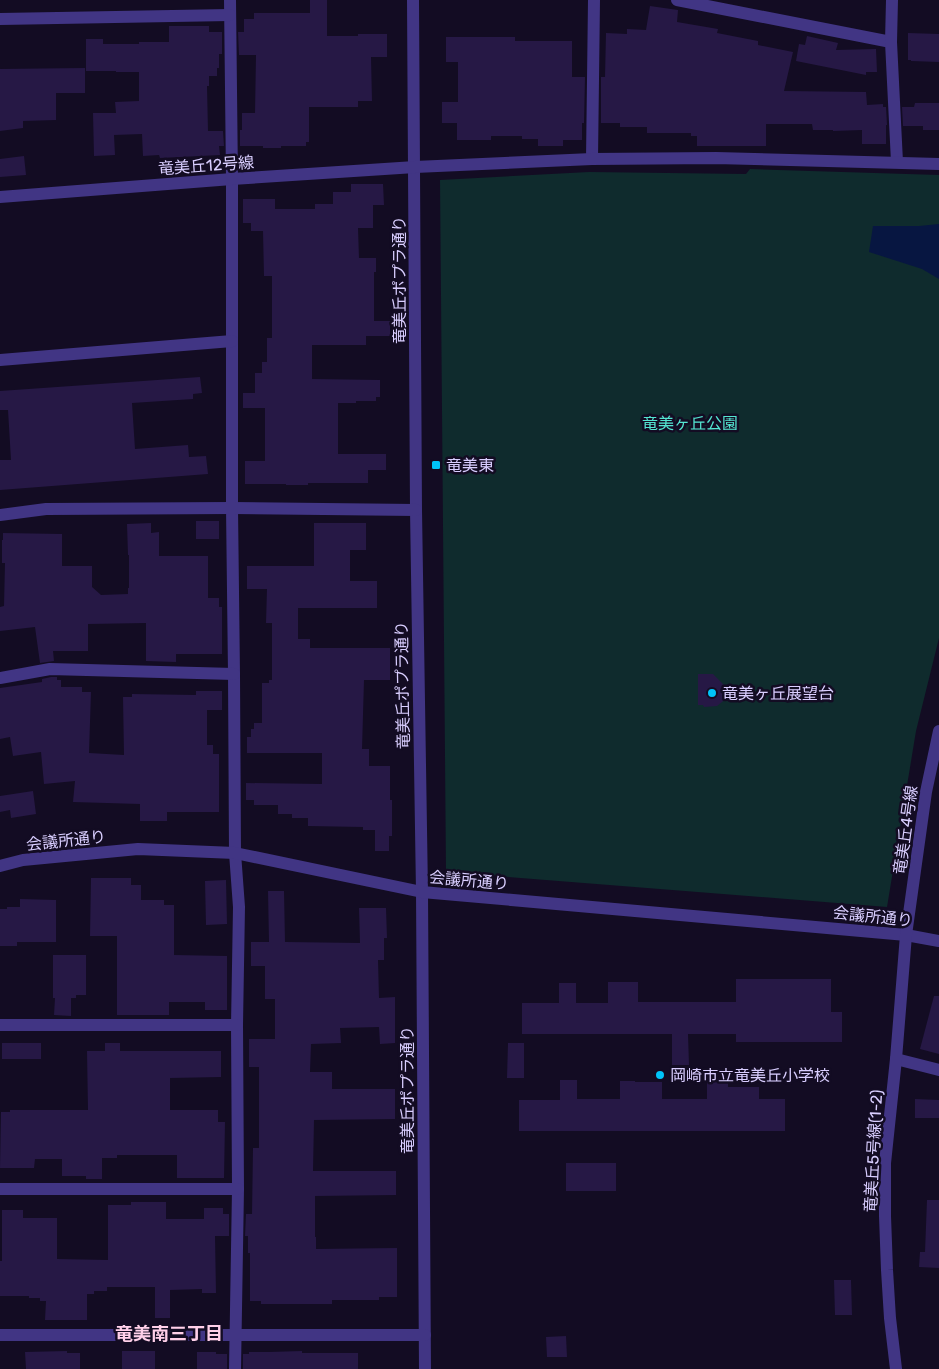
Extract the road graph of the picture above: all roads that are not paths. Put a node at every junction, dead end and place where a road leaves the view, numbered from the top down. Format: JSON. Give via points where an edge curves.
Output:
{"nodes":[{"id":1,"x":230,"y":0,"type":"edge"},
{"id":2,"x":413,"y":0,"type":"edge"},
{"id":3,"x":594,"y":0,"type":"edge"},
{"id":4,"x":677,"y":0,"type":"edge"},
{"id":5,"x":892,"y":0,"type":"edge"},
{"id":6,"x":230,"y":15,"type":"junction"},
{"id":7,"x":0,"y":19,"type":"edge"},
{"id":8,"x":891,"y":42,"type":"junction"},
{"id":9,"x":592,"y":159,"type":"junction"},
{"id":10,"x":897,"y":162,"type":"junction"},
{"id":11,"x":939,"y":164,"type":"edge"},
{"id":12,"x":415,"y":167,"type":"junction"},
{"id":13,"x":232,"y":179,"type":"junction"},
{"id":14,"x":0,"y":197,"type":"edge"},
{"id":15,"x":232,"y":341,"type":"junction"},
{"id":16,"x":0,"y":360,"type":"edge"},
{"id":17,"x":232,"y":508,"type":"junction"},
{"id":18,"x":416,"y":510,"type":"junction"},
{"id":19,"x":0,"y":515,"type":"edge"},
{"id":20,"x":234,"y":674,"type":"junction"},
{"id":21,"x":0,"y":678,"type":"edge"},
{"id":22,"x":939,"y":731,"type":"edge"},
{"id":23,"x":235,"y":853,"type":"junction"},
{"id":24,"x":0,"y":866,"type":"edge"},
{"id":25,"x":422,"y":892,"type":"junction"},
{"id":26,"x":906,"y":935,"type":"junction"},
{"id":27,"x":939,"y":941,"type":"edge"},
{"id":28,"x":0,"y":1025,"type":"edge"},
{"id":29,"x":237,"y":1025,"type":"junction"},
{"id":30,"x":896,"y":1059,"type":"junction"},
{"id":31,"x":939,"y":1070,"type":"edge"},
{"id":32,"x":0,"y":1189,"type":"edge"},
{"id":33,"x":238,"y":1189,"type":"junction"},
{"id":34,"x":0,"y":1335,"type":"edge"},
{"id":35,"x":235,"y":1335,"type":"junction"},
{"id":36,"x":425,"y":1336,"type":"junction"},
{"id":37,"x":235,"y":1369,"type":"edge"},
{"id":38,"x":425,"y":1369,"type":"edge"},
{"id":39,"x":896,"y":1369,"type":"edge"}],
"edges":[{"from":1,"to":6,"type":"street"},
{"from":2,"to":12,"type":"street","name":"竜美丘ポプラ通り"},
{"from":3,"to":9,"type":"street"},
{"from":4,"to":8,"type":"street"},
{"from":5,"to":8,"type":"street"},
{"from":6,"to":7,"type":"street"},
{"from":6,"to":13,"type":"street"},
{"from":8,"to":10,"type":"street"},
{"from":9,"to":10,"type":"street","name":"竜美丘12号線"},
{"from":9,"to":12,"type":"street","name":"竜美丘12号線"},
{"from":10,"to":11,"type":"street","name":"竜美丘12号線"},
{"from":12,"to":13,"type":"street","name":"竜美丘12号線"},
{"from":12,"to":18,"type":"street","name":"竜美丘ポプラ通り"},
{"from":13,"to":14,"type":"street","name":"竜美丘12号線"},
{"from":13,"to":15,"type":"street"},
{"from":15,"to":16,"type":"street"},
{"from":15,"to":17,"type":"street"},
{"from":17,"to":18,"type":"street"},
{"from":17,"to":19,"type":"street","via":[[46,509]]},
{"from":17,"to":20,"type":"street"},
{"from":18,"to":25,"type":"street","name":"竜美丘ポプラ通り"},
{"from":20,"to":21,"type":"street","via":[[50,669]]},
{"from":20,"to":23,"type":"street"},
{"from":22,"to":26,"type":"street","name":"竜美丘4号線","via":[[926,792]]},
{"from":23,"to":24,"type":"street","name":"会議所通り","via":[[138,849],[23,860]]},
{"from":23,"to":25,"type":"street","name":"会議所通り"},
{"from":23,"to":29,"type":"street","via":[[239,907]]},
{"from":25,"to":26,"type":"street","name":"会議所通り"},
{"from":25,"to":36,"type":"street","name":"竜美丘ポプラ通り"},
{"from":26,"to":27,"type":"street","name":"会議所通り"},
{"from":26,"to":30,"type":"street","name":"竜美丘5号線(1-2)"},
{"from":28,"to":29,"type":"street"},
{"from":29,"to":33,"type":"street"},
{"from":30,"to":31,"type":"street"},
{"from":30,"to":39,"type":"street","name":"竜美丘5号線(1-2)","via":[[885,1163],[890,1318]]},
{"from":32,"to":33,"type":"street"},
{"from":33,"to":35,"type":"street"},
{"from":34,"to":35,"type":"street"},
{"from":35,"to":36,"type":"street"},
{"from":35,"to":37,"type":"street"},
{"from":36,"to":38,"type":"street","name":"竜美丘ポプラ通り"}]}
